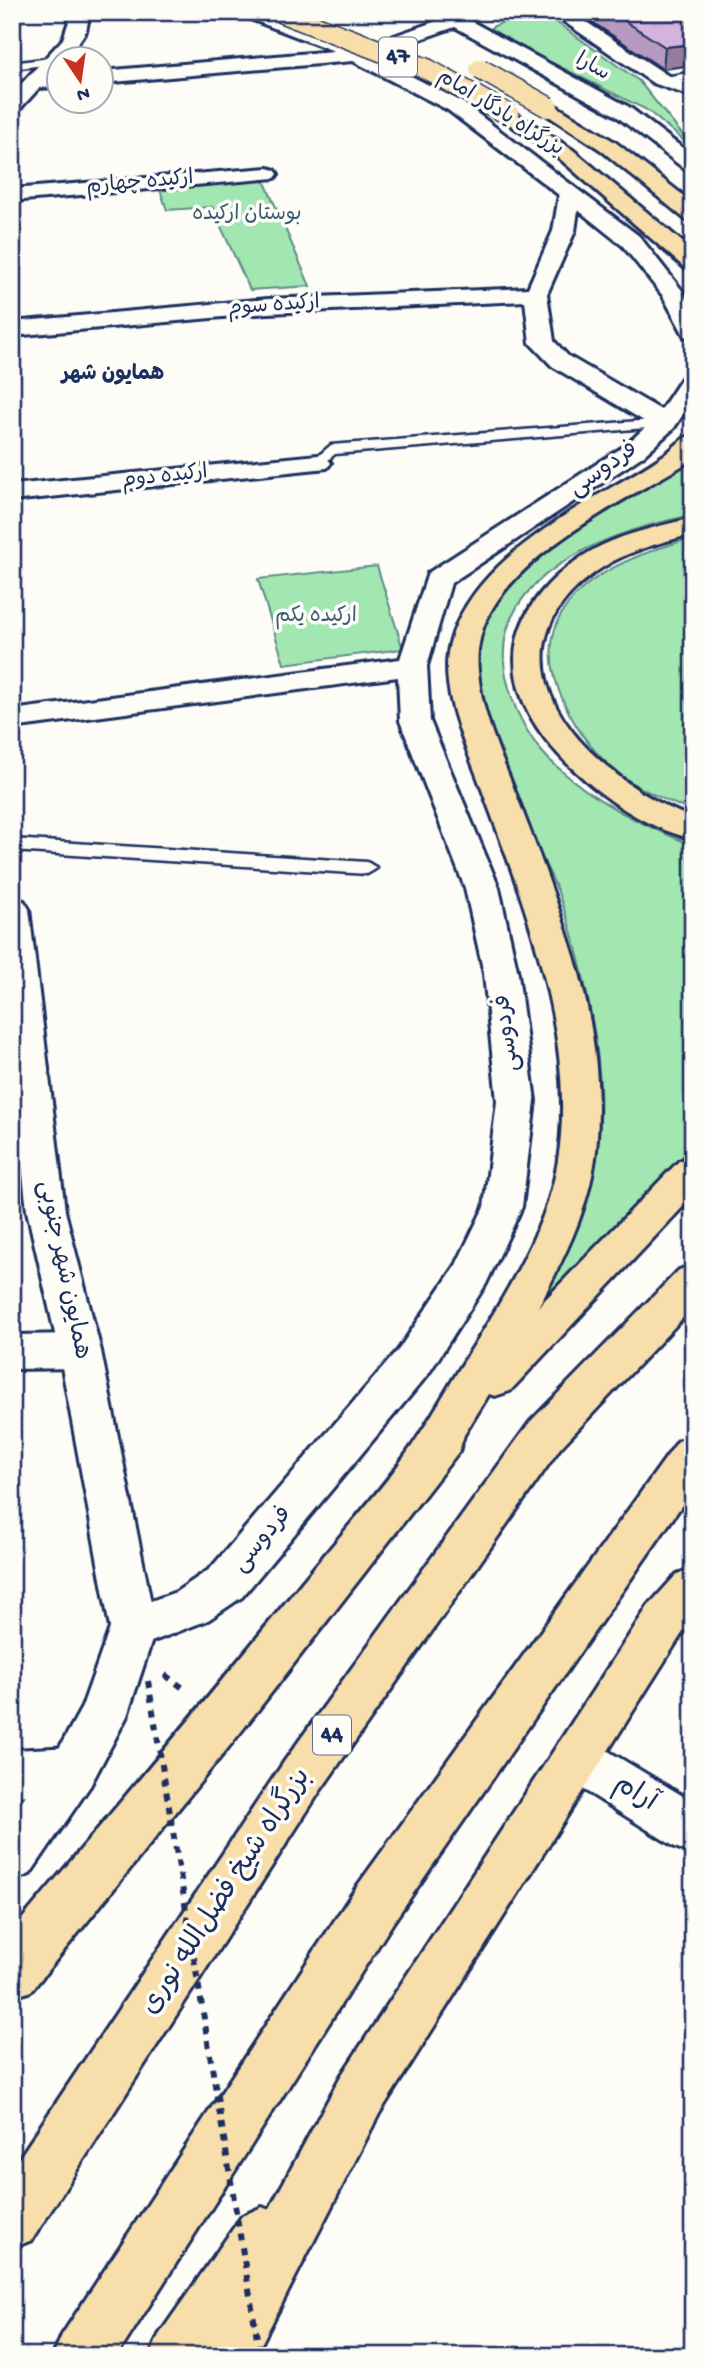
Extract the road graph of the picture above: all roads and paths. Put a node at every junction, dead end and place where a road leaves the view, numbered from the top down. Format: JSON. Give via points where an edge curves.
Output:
{"nodes":[{"id":1,"x":81,"y":12,"type":"edge"},
{"id":2,"x":241,"y":12,"type":"edge"},
{"id":3,"x":280,"y":12,"type":"edge"},
{"id":4,"x":559,"y":12,"type":"edge"},
{"id":5,"x":458,"y":15,"type":"edge"},
{"id":6,"x":382,"y":28,"type":"dead end"},
{"id":7,"x":67,"y":46,"type":"edge"},
{"id":8,"x":438,"y":50,"type":"dead end"},
{"id":9,"x":356,"y":55,"type":"junction"},
{"id":10,"x":460,"y":60,"type":"dead end"},
{"id":11,"x":46,"y":61,"type":"edge"},
{"id":12,"x":12,"y":65,"type":"edge"},
{"id":13,"x":46,"y":72,"type":"edge"},
{"id":14,"x":116,"y":76,"type":"edge"},
{"id":15,"x":46,"y":81,"type":"edge"},
{"id":16,"x":37,"y":82,"type":"junction"},
{"id":17,"x":689,"y":85,"type":"edge"},
{"id":18,"x":14,"y":103,"type":"edge"},
{"id":19,"x":693,"y":166,"type":"edge"},
{"id":20,"x":268,"y":174,"type":"dead end"},
{"id":21,"x":570,"y":194,"type":"junction"},
{"id":22,"x":12,"y":195,"type":"edge"},
{"id":23,"x":690,"y":211,"type":"edge"},
{"id":24,"x":643,"y":220,"type":"junction"},
{"id":25,"x":693,"y":263,"type":"edge"},
{"id":26,"x":693,"y":282,"type":"edge"},
{"id":27,"x":536,"y":294,"type":"junction"},
{"id":28,"x":12,"y":329,"type":"edge"},
{"id":29,"x":693,"y":332,"type":"edge"},
{"id":30,"x":693,"y":380,"type":"edge"},
{"id":31,"x":679,"y":432,"type":"edge"},
{"id":32,"x":318,"y":463,"type":"joint"},
{"id":33,"x":12,"y":493,"type":"edge"},
{"id":34,"x":693,"y":526,"type":"edge"},
{"id":35,"x":412,"y":666,"type":"junction"},
{"id":36,"x":12,"y":719,"type":"edge"},
{"id":37,"x":693,"y":829,"type":"edge"},
{"id":38,"x":12,"y":845,"type":"edge"},
{"id":39,"x":367,"y":868,"type":"dead end"},
{"id":40,"x":12,"y":909,"type":"edge"},
{"id":41,"x":693,"y":1171,"type":"edge"},
{"id":42,"x":693,"y":1281,"type":"edge"},
{"id":43,"x":80,"y":1351,"type":"junction"},
{"id":44,"x":12,"y":1352,"type":"edge"},
{"id":45,"x":693,"y":1454,"type":"edge"},
{"id":46,"x":429,"y":1456,"type":"junction"},
{"id":47,"x":684,"y":1603,"type":"edge"},
{"id":48,"x":133,"y":1628,"type":"junction"},
{"id":49,"x":148,"y":1681,"type":"dead end"},
{"id":50,"x":576,"y":1758,"type":"junction"},
{"id":51,"x":73,"y":1770,"type":"junction"},
{"id":52,"x":12,"y":1773,"type":"edge"},
{"id":53,"x":693,"y":1830,"type":"edge"},
{"id":54,"x":12,"y":1857,"type":"edge"},
{"id":55,"x":12,"y":1972,"type":"edge"},
{"id":56,"x":359,"y":2095,"type":"junction"},
{"id":57,"x":12,"y":2220,"type":"edge"},
{"id":58,"x":83,"y":2356,"type":"edge"},
{"id":59,"x":180,"y":2356,"type":"edge"},
{"id":60,"x":223,"y":2356,"type":"edge"},
{"id":61,"x":260,"y":2356,"type":"edge"}],
"edges":[{"from":1,"to":7,"type":"street","via":[[78,31]]},
{"from":2,"to":9,"type":"street"},
{"from":3,"to":24,"type":"highway","name":"بزرگراه یادگار امام","number":"47","bridge":true,"via":[[427,69],[509,115],[566,154]]},
{"from":4,"to":17,"type":"street","via":[[660,79]]},
{"from":5,"to":9,"type":"street"},
{"from":5,"to":19,"type":"street","name":"سارا","via":[[622,111]]},
{"from":6,"to":8,"type":"highway","name":"بزرگراه یادگار امام","number":"47"},
{"from":9,"to":14,"type":"street"},
{"from":9,"to":21,"type":"street","via":[[455,106]]},
{"from":10,"to":23,"type":"highway","name":"بزرگراه یادگار امام","bridge":true,"via":[[494,75],[608,146]]},
{"from":11,"to":12,"type":"lane"},
{"from":13,"to":16,"type":"street"},
{"from":15,"to":16,"type":"street"},
{"from":16,"to":18,"type":"street"},
{"from":20,"to":22,"type":"street","name":"ارکیده چهارم"},
{"from":21,"to":27,"type":"street","name":"فردوسی","via":[[564,230]]},
{"from":21,"to":29,"type":"street","via":[[631,241],[673,294]]},
{"from":24,"to":25,"type":"highway","name":"بزرگراه یادگار امام","number":"47"},
{"from":24,"to":26,"type":"highway"},
{"from":27,"to":28,"type":"street","name":"ارکیده سوم","via":[[268,306]]},
{"from":27,"to":31,"type":"street","name":"فردوسی","via":[[539,334],[549,352]]},
{"from":30,"to":31,"type":"street","name":"فردوسی"},
{"from":31,"to":32,"type":"lane","via":[[331,450]]},
{"from":31,"to":35,"type":"street","name":"فردوسی","via":[[507,531],[438,579]]},
{"from":31,"to":46,"type":"highway","via":[[676,459],[511,566],[485,595],[464,645],[471,714],[560,958],[577,1043],[579,1145],[561,1219],[497,1342]]},
{"from":32,"to":33,"type":"street","name":"ارکیده دوم"},
{"from":34,"to":37,"type":"highway","via":[[625,544],[573,575],[534,621],[527,660],[533,698],[575,760],[624,797]]},
{"from":35,"to":36,"type":"street"},
{"from":35,"to":48,"type":"street","name":"فردوسی","via":[[415,721],[482,888],[501,974],[516,1101],[503,1207],[472,1273],[414,1361],[226,1583],[192,1606]]},
{"from":38,"to":39,"type":"lane"},
{"from":40,"to":43,"type":"street","name":"همایون‌ شهر جنوبی","via":[[46,1211]]},
{"from":41,"to":46,"type":"highway","via":[[519,1351]]},
{"from":42,"to":57,"type":"highway","name":"بزرگراه شیخ فضل‌الله نوری","number":"44","via":[[545,1435],[303,1776]]},
{"from":43,"to":44,"type":"street"},
{"from":43,"to":48,"type":"street","name":"همایون‌ شهر جنوبی"},
{"from":45,"to":58,"type":"highway","via":[[376,1903]]},
{"from":46,"to":55,"type":"highway","via":[[223,1717]]},
{"from":47,"to":50,"type":"highway"},
{"from":48,"to":51,"type":"street","via":[[103,1716]]},
{"from":49,"to":61,"type":"path","bridge":true},
{"from":50,"to":53,"type":"street","name":"آرام"},
{"from":50,"to":56,"type":"highway"},
{"from":51,"to":52,"type":"street"},
{"from":51,"to":54,"type":"street"},
{"from":56,"to":59,"type":"highway"},
{"from":56,"to":60,"type":"highway"}]}
